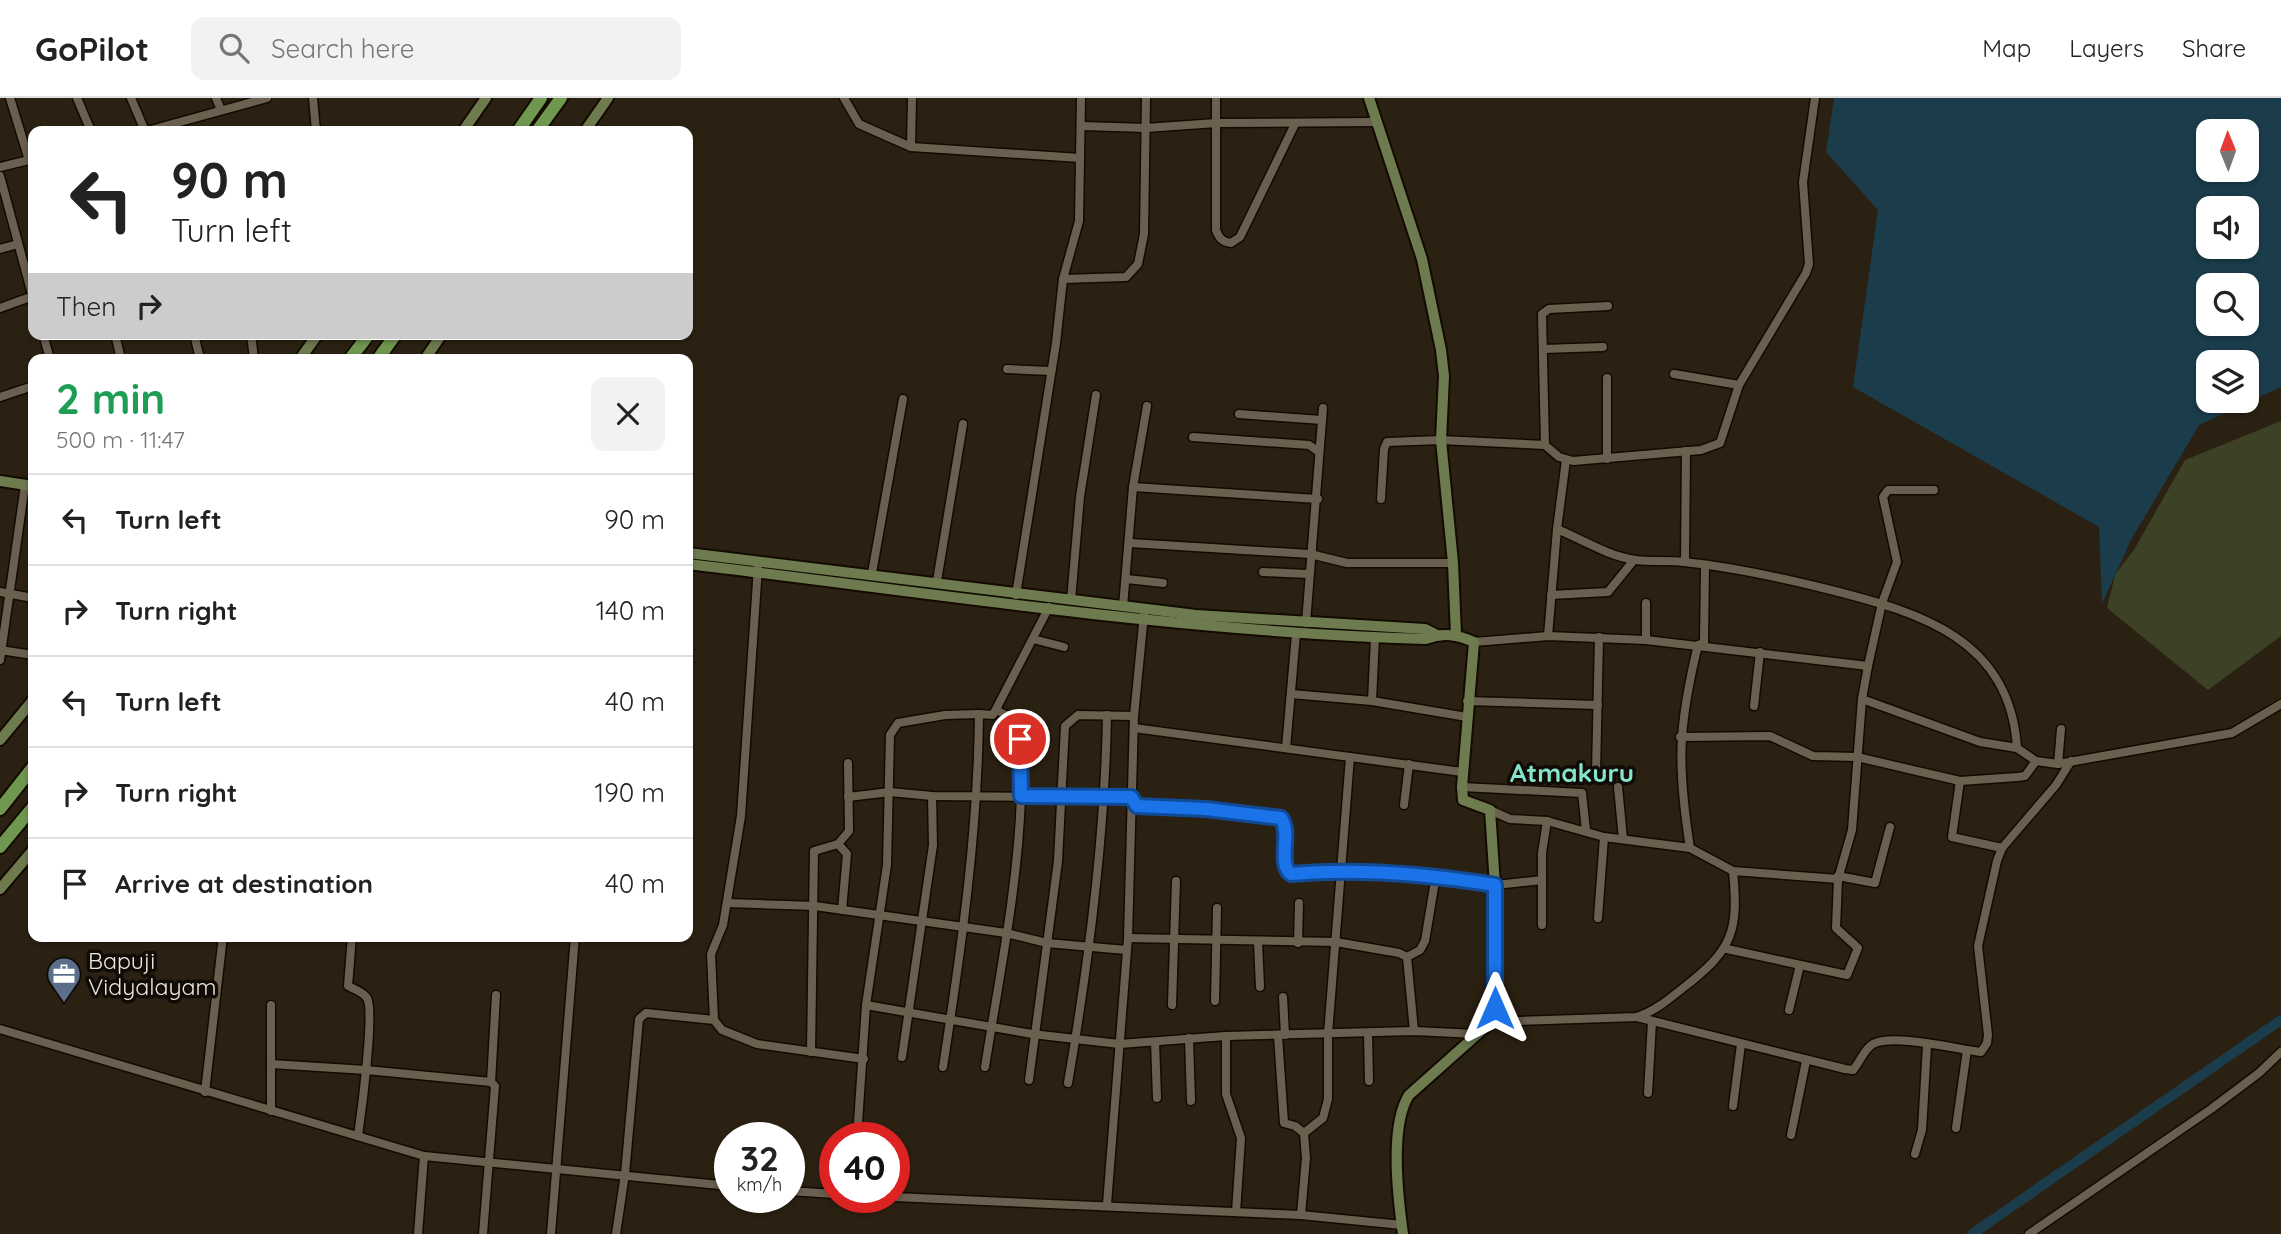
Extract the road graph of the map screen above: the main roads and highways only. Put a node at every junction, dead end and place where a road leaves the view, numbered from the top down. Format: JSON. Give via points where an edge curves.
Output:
{"nodes":[{"id":1,"x":541,"y":98,"type":"edge"},
{"id":2,"x":561,"y":98,"type":"edge"},
{"id":3,"x":521,"y":126,"type":"edge"},
{"id":4,"x":541,"y":126,"type":"edge"},
{"id":5,"x":364,"y":340,"type":"edge"},
{"id":6,"x":354,"y":354,"type":"edge"},
{"id":7,"x":28,"y":773,"type":"edge"},
{"id":8,"x":0,"y":809,"type":"edge"},
{"id":9,"x":28,"y":813,"type":"edge"},
{"id":10,"x":0,"y":848,"type":"edge"}],
"edges":[{"from":1,"to":3,"type":"main road"},
{"from":2,"to":4,"type":"main road"},
{"from":5,"to":6,"type":"main road"},
{"from":7,"to":8,"type":"main road"},
{"from":9,"to":10,"type":"main road"}]}
